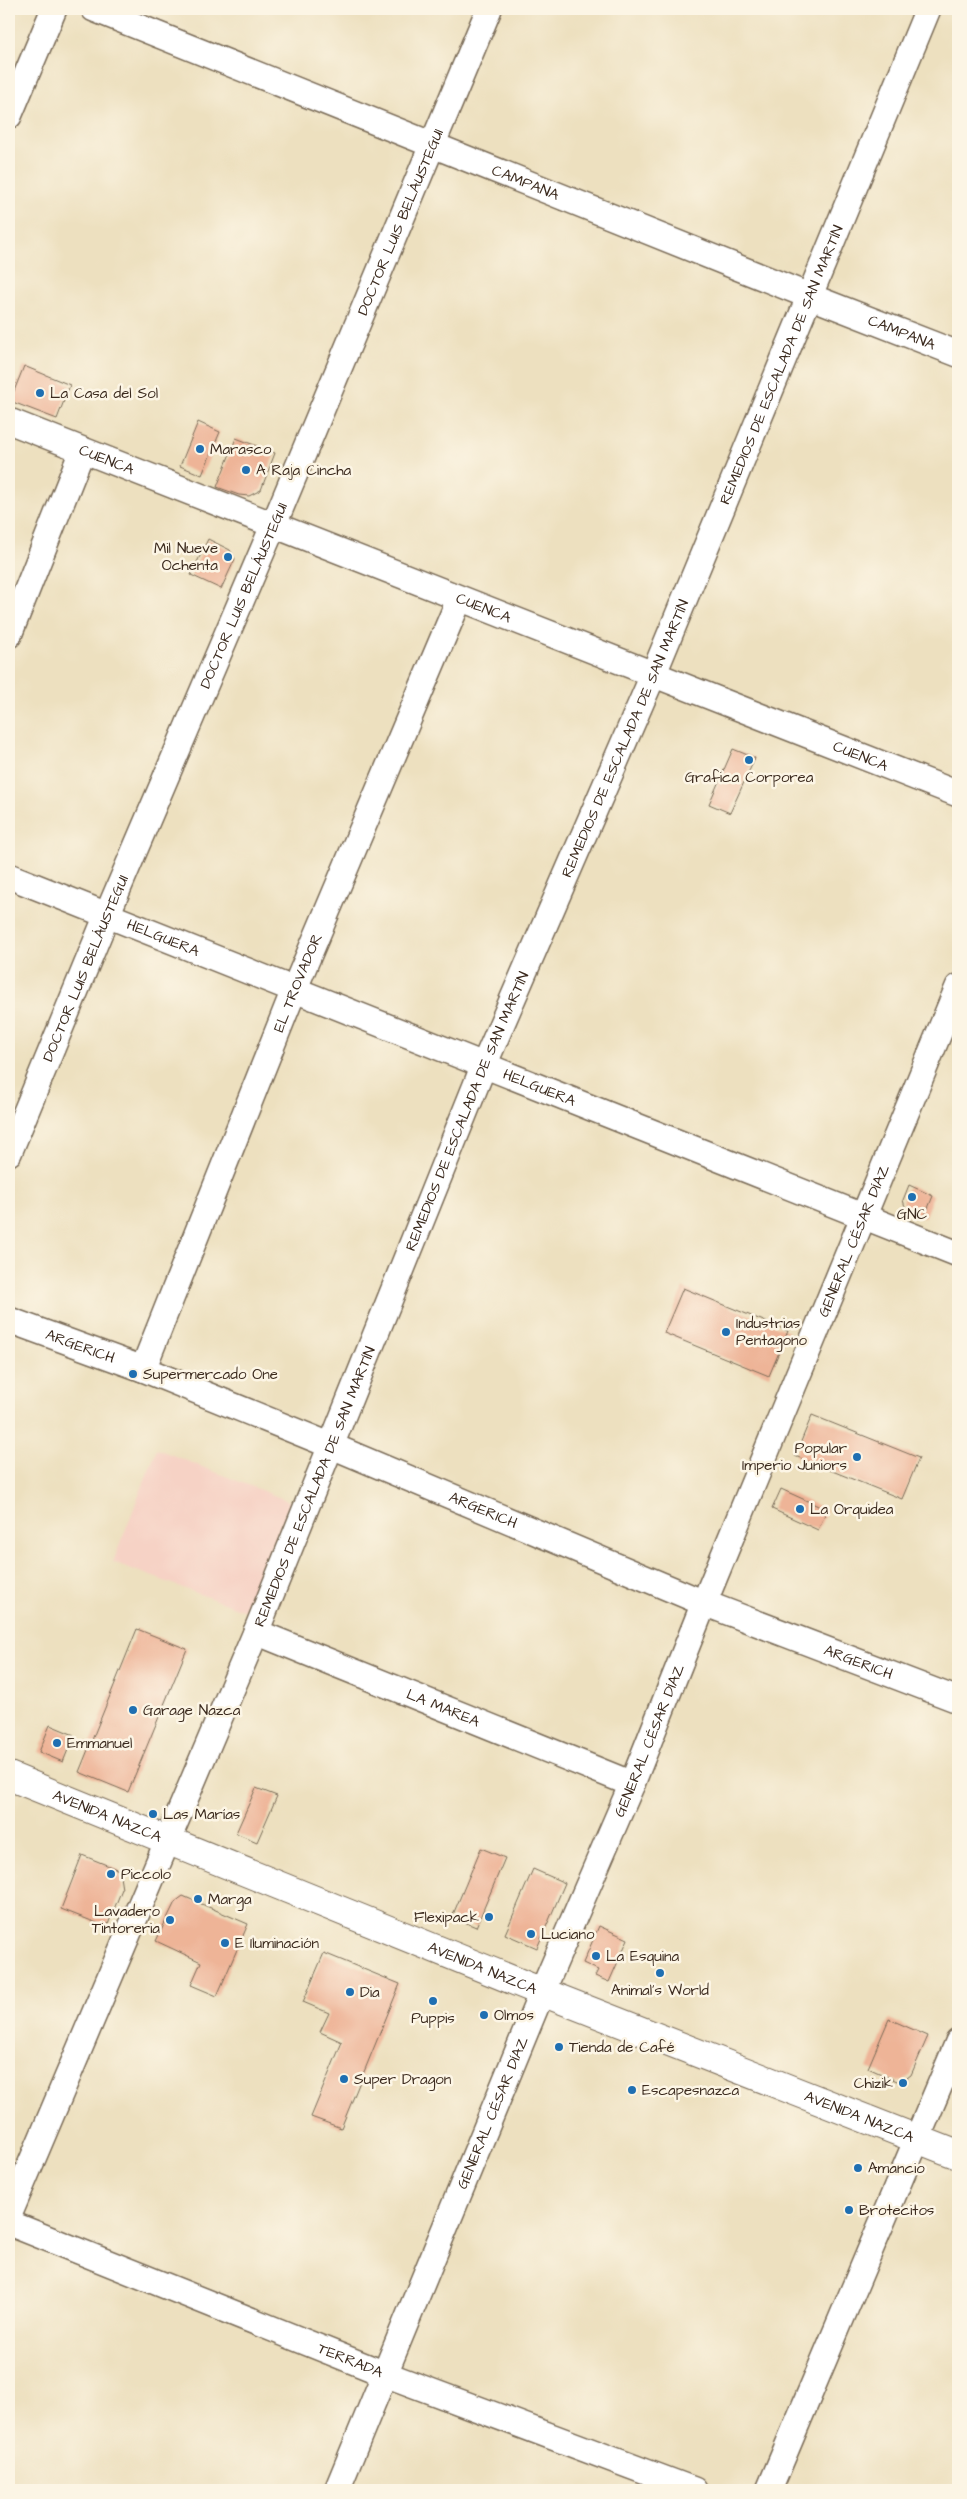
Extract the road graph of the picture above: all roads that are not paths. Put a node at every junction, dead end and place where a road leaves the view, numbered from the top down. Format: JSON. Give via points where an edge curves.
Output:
{"nodes":[{"id":1,"x":54,"y":9,"type":"edge"},
{"id":2,"x":94,"y":9,"type":"edge"},
{"id":3,"x":488,"y":9,"type":"edge"},
{"id":4,"x":928,"y":9,"type":"edge"},
{"id":5,"x":9,"y":116,"type":"edge"},
{"id":6,"x":431,"y":144,"type":"junction"},
{"id":7,"x":809,"y":296,"type":"junction"},
{"id":8,"x":958,"y":354,"type":"edge"},
{"id":9,"x":9,"y":421,"type":"edge"},
{"id":10,"x":82,"y":451,"type":"junction"},
{"id":11,"x":274,"y":524,"type":"junction"},
{"id":12,"x":459,"y":600,"type":"junction"},
{"id":13,"x":9,"y":635,"type":"edge"},
{"id":14,"x":654,"y":673,"type":"junction"},
{"id":15,"x":958,"y":794,"type":"edge"},
{"id":16,"x":9,"y":876,"type":"edge"},
{"id":17,"x":107,"y":915,"type":"junction"},
{"id":18,"x":958,"y":988,"type":"edge"},
{"id":19,"x":294,"y":990,"type":"junction"},
{"id":20,"x":484,"y":1065,"type":"junction"},
{"id":21,"x":9,"y":1153,"type":"edge"},
{"id":22,"x":862,"y":1217,"type":"junction"},
{"id":23,"x":958,"y":1254,"type":"edge"},
{"id":24,"x":9,"y":1320,"type":"edge"},
{"id":25,"x":143,"y":1369,"type":"junction"},
{"id":26,"x":332,"y":1446,"type":"junction"},
{"id":27,"x":704,"y":1603,"type":"junction"},
{"id":28,"x":256,"y":1632,"type":"junction"},
{"id":29,"x":958,"y":1700,"type":"edge"},
{"id":30,"x":9,"y":1776,"type":"edge"},
{"id":31,"x":632,"y":1784,"type":"junction"},
{"id":32,"x":168,"y":1840,"type":"junction"},
{"id":33,"x":542,"y":1992,"type":"junction"},
{"id":34,"x":958,"y":2042,"type":"edge"},
{"id":35,"x":918,"y":2138,"type":"junction"},
{"id":36,"x":958,"y":2155,"type":"edge"},
{"id":37,"x":9,"y":2215,"type":"edge"},
{"id":38,"x":9,"y":2223,"type":"edge"},
{"id":39,"x":385,"y":2374,"type":"junction"},
{"id":40,"x":337,"y":2490,"type":"edge"},
{"id":41,"x":694,"y":2490,"type":"edge"},
{"id":42,"x":769,"y":2490,"type":"edge"}],
"edges":[{"from":1,"to":5,"type":"street"},
{"from":2,"to":6,"type":"street","name":"CAMPANA"},
{"from":3,"to":6,"type":"street","name":"DOCTOR LUIS BELÁUSTEGUI"},
{"from":4,"to":7,"type":"street","name":"REMEDIOS DE ESCALADA DE SAN MARTÍN"},
{"from":6,"to":7,"type":"street","name":"CAMPANA"},
{"from":6,"to":11,"type":"street","name":"DOCTOR LUIS BELÁUSTEGUI"},
{"from":7,"to":8,"type":"street","name":"CAMPANA"},
{"from":7,"to":14,"type":"street","name":"REMEDIOS DE ESCALADA DE SAN MARTÍN"},
{"from":9,"to":10,"type":"street","name":"CUENCA"},
{"from":10,"to":11,"type":"street","name":"CUENCA"},
{"from":10,"to":13,"type":"street"},
{"from":11,"to":12,"type":"street","name":"CUENCA"},
{"from":11,"to":17,"type":"street","name":"DOCTOR LUIS BELÁUSTEGUI"},
{"from":12,"to":14,"type":"street","name":"CUENCA"},
{"from":12,"to":19,"type":"street","name":"EL TROVADOR"},
{"from":14,"to":15,"type":"street","name":"CUENCA"},
{"from":14,"to":20,"type":"street","name":"REMEDIOS DE ESCALADA DE SAN MARTÍN"},
{"from":16,"to":17,"type":"street","name":"HELGUERA"},
{"from":17,"to":19,"type":"street","name":"HELGUERA"},
{"from":17,"to":21,"type":"street","name":"DOCTOR LUIS BELÁUSTEGUI"},
{"from":18,"to":22,"type":"street","name":"GENERAL CÉSAR DÍAZ"},
{"from":19,"to":20,"type":"street","name":"HELGUERA"},
{"from":19,"to":25,"type":"street","name":"EL TROVADOR"},
{"from":20,"to":22,"type":"street","name":"HELGUERA"},
{"from":20,"to":26,"type":"street","name":"REMEDIOS DE ESCALADA DE SAN MARTÍN"},
{"from":22,"to":23,"type":"street","name":"HELGUERA"},
{"from":22,"to":27,"type":"street","name":"GENERAL CÉSAR DÍAZ"},
{"from":24,"to":25,"type":"street","name":"ARGERICH"},
{"from":25,"to":26,"type":"street","name":"ARGERICH"},
{"from":26,"to":27,"type":"street","name":"ARGERICH"},
{"from":26,"to":28,"type":"street","name":"REMEDIOS DE ESCALADA DE SAN MARTÍN"},
{"from":27,"to":29,"type":"street","name":"ARGERICH"},
{"from":27,"to":31,"type":"street","name":"GENERAL CÉSAR DÍAZ"},
{"from":28,"to":31,"type":"street","name":"LA MAREA"},
{"from":28,"to":32,"type":"street","name":"REMEDIOS DE ESCALADA DE SAN MARTÍN"},
{"from":30,"to":32,"type":"main road","name":"AVENIDA NAZCA"},
{"from":31,"to":33,"type":"street","name":"GENERAL CÉSAR DÍAZ"},
{"from":32,"to":33,"type":"main road","name":"AVENIDA NAZCA"},
{"from":32,"to":37,"type":"street","name":"REMEDIOS DE ESCALADA DE SAN MARTÍN"},
{"from":33,"to":35,"type":"main road","name":"AVENIDA NAZCA"},
{"from":33,"to":39,"type":"street","name":"GENERAL CÉSAR DÍAZ"},
{"from":34,"to":35,"type":"street"},
{"from":35,"to":36,"type":"main road","name":"AVENIDA NAZCA"},
{"from":35,"to":42,"type":"street"},
{"from":38,"to":39,"type":"street","name":"TERRADA"},
{"from":39,"to":40,"type":"street","name":"GENERAL CÉSAR DÍAZ"},
{"from":39,"to":41,"type":"street","name":"TERRADA"}]}
